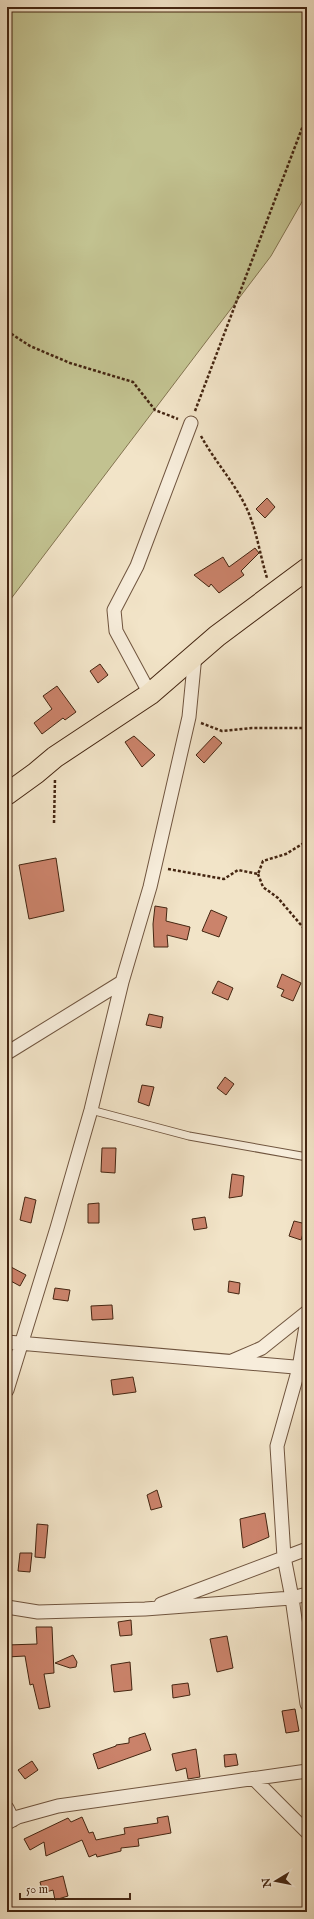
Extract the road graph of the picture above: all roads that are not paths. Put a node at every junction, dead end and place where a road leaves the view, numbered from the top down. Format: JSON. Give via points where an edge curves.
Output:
{"nodes":[{"id":1,"x":190,"y":423,"type":"road end"},
{"id":2,"x":307,"y":569,"type":"edge"},
{"id":3,"x":195,"y":656,"type":"junction"},
{"id":4,"x":150,"y":694,"type":"junction"},
{"id":5,"x":7,"y":794,"type":"edge"},
{"id":6,"x":122,"y":982,"type":"junction"},
{"id":7,"x":8,"y":1054,"type":"edge"},
{"id":8,"x":91,"y":1110,"type":"junction"},
{"id":9,"x":307,"y":1157,"type":"edge"},
{"id":10,"x":307,"y":1312,"type":"edge"},
{"id":11,"x":307,"y":1320,"type":"edge"},
{"id":12,"x":7,"y":1342,"type":"edge"},
{"id":13,"x":22,"y":1343,"type":"junction"},
{"id":14,"x":231,"y":1362,"type":"junction"},
{"id":15,"x":303,"y":1368,"type":"edge"},
{"id":16,"x":7,"y":1390,"type":"edge"},
{"id":17,"x":307,"y":1549,"type":"edge"},
{"id":18,"x":284,"y":1557,"type":"junction"},
{"id":19,"x":307,"y":1594,"type":"edge"},
{"id":20,"x":292,"y":1598,"type":"junction"},
{"id":21,"x":7,"y":1607,"type":"edge"},
{"id":22,"x":145,"y":1609,"type":"junction"},
{"id":23,"x":307,"y":1704,"type":"edge"},
{"id":24,"x":307,"y":1771,"type":"edge"},
{"id":25,"x":254,"y":1779,"type":"junction"},
{"id":26,"x":7,"y":1808,"type":"edge"},
{"id":27,"x":10,"y":1821,"type":"edge"},
{"id":28,"x":307,"y":1832,"type":"edge"}],
"edges":[{"from":1,"to":4,"type":"street","via":[[138,566],[114,610],[116,631]]},
{"from":2,"to":3,"type":"main road","via":[[217,636]]},
{"from":3,"to":4,"type":"main road"},
{"from":3,"to":6,"type":"street","via":[[189,717],[154,868]]},
{"from":4,"to":5,"type":"main road","via":[[55,757]]},
{"from":6,"to":7,"type":"street"},
{"from":6,"to":8,"type":"street"},
{"from":8,"to":9,"type":"lane","via":[[189,1136]]},
{"from":8,"to":13,"type":"street"},
{"from":10,"to":14,"type":"street","via":[[262,1348]]},
{"from":11,"to":15,"type":"street"},
{"from":12,"to":13,"type":"street"},
{"from":13,"to":14,"type":"street"},
{"from":13,"to":16,"type":"street"},
{"from":14,"to":15,"type":"street"},
{"from":15,"to":18,"type":"street","via":[[277,1446]]},
{"from":17,"to":18,"type":"street"},
{"from":18,"to":20,"type":"street"},
{"from":18,"to":22,"type":"street"},
{"from":19,"to":20,"type":"street"},
{"from":20,"to":22,"type":"street"},
{"from":20,"to":23,"type":"street"},
{"from":21,"to":22,"type":"street","via":[[38,1612]]},
{"from":24,"to":25,"type":"street"},
{"from":25,"to":27,"type":"street","via":[[58,1806]]},
{"from":25,"to":28,"type":"street"},
{"from":26,"to":27,"type":"street"}]}
